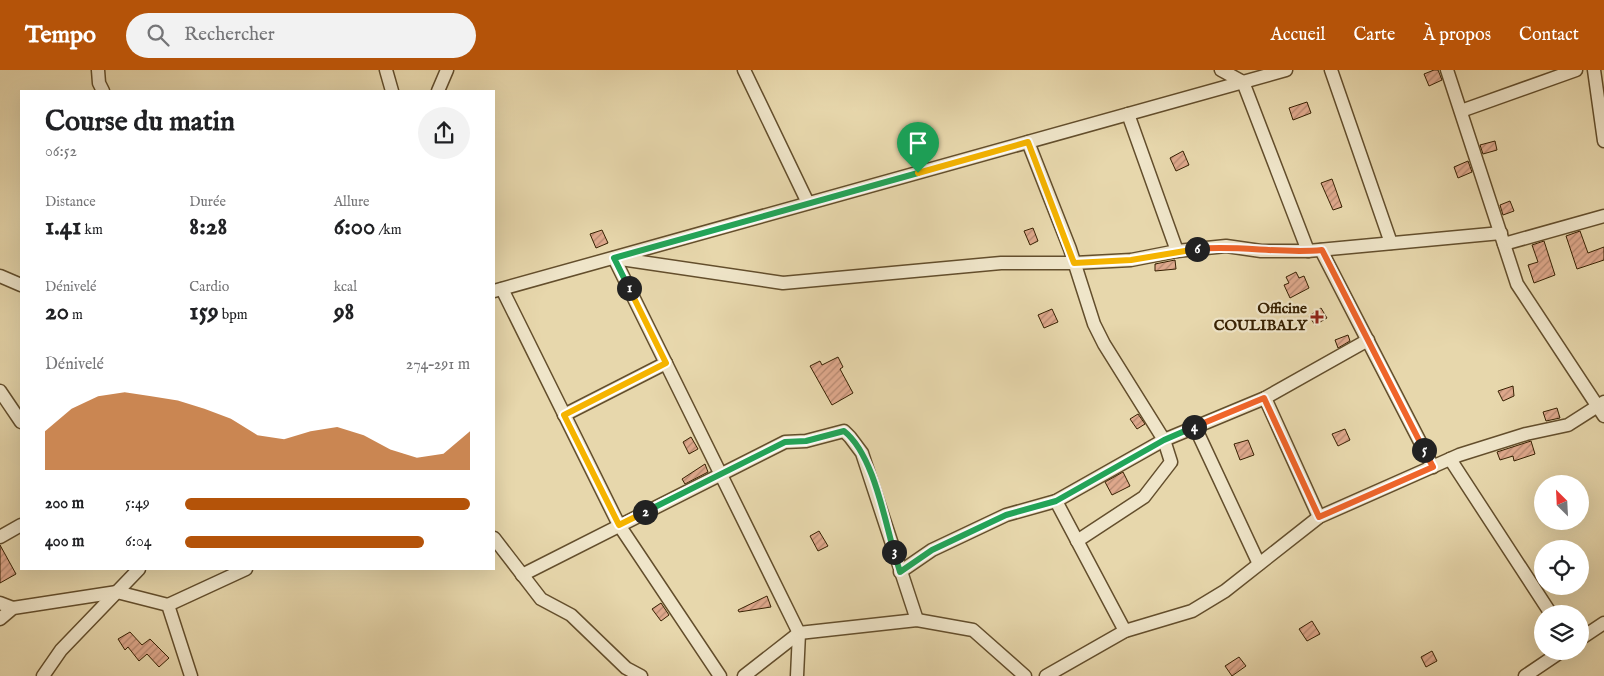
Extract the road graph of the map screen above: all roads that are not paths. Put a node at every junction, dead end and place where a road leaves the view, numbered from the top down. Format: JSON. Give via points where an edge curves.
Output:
{"nodes":[{"id":1,"x":98,"y":70,"type":"edge"},
{"id":2,"x":386,"y":70,"type":"edge"},
{"id":3,"x":447,"y":70,"type":"edge"},
{"id":4,"x":744,"y":70,"type":"edge"},
{"id":5,"x":1221,"y":70,"type":"edge"},
{"id":6,"x":1286,"y":70,"type":"edge"},
{"id":7,"x":1331,"y":70,"type":"edge"},
{"id":8,"x":1447,"y":70,"type":"edge"},
{"id":9,"x":1576,"y":70,"type":"edge"},
{"id":10,"x":1594,"y":70,"type":"edge"},
{"id":11,"x":1243,"y":82,"type":"junction"},
{"id":12,"x":103,"y":90,"type":"edge"},
{"id":13,"x":392,"y":90,"type":"edge"},
{"id":14,"x":438,"y":90,"type":"edge"},
{"id":15,"x":1461,"y":111,"type":"junction"},
{"id":16,"x":1128,"y":114,"type":"junction"},
{"id":17,"x":1604,"y":141,"type":"edge"},
{"id":18,"x":1028,"y":142,"type":"junction"},
{"id":19,"x":808,"y":204,"type":"junction"},
{"id":20,"x":1604,"y":216,"type":"edge"},
{"id":21,"x":1502,"y":238,"type":"junction"},
{"id":22,"x":1391,"y":243,"type":"junction"},
{"id":23,"x":1322,"y":250,"type":"junction"},
{"id":24,"x":1178,"y":251,"type":"junction"},
{"id":25,"x":1308,"y":251,"type":"junction"},
{"id":26,"x":614,"y":258,"type":"junction"},
{"id":27,"x":1074,"y":263,"type":"junction"},
{"id":28,"x":0,"y":276,"type":"edge"},
{"id":29,"x":20,"y":285,"type":"edge"},
{"id":30,"x":498,"y":290,"type":"edge"},
{"id":31,"x":1368,"y":340,"type":"junction"},
{"id":32,"x":666,"y":363,"type":"junction"},
{"id":33,"x":0,"y":391,"type":"edge"},
{"id":34,"x":1264,"y":398,"type":"junction"},
{"id":35,"x":1602,"y":408,"type":"edge"},
{"id":36,"x":564,"y":415,"type":"junction"},
{"id":37,"x":20,"y":421,"type":"edge"},
{"id":38,"x":1195,"y":427,"type":"junction"},
{"id":39,"x":1164,"y":440,"type":"junction"},
{"id":40,"x":1450,"y":459,"type":"junction"},
{"id":41,"x":1433,"y":467,"type":"junction"},
{"id":42,"x":721,"y":474,"type":"junction"},
{"id":43,"x":1056,"y":501,"type":"junction"},
{"id":44,"x":1319,"y":517,"type":"junction"},
{"id":45,"x":619,"y":525,"type":"junction"},
{"id":46,"x":20,"y":526,"type":"edge"},
{"id":47,"x":0,"y":537,"type":"edge"},
{"id":48,"x":495,"y":539,"type":"edge"},
{"id":49,"x":1077,"y":541,"type":"junction"},
{"id":50,"x":1259,"y":564,"type":"junction"},
{"id":51,"x":138,"y":570,"type":"edge"},
{"id":52,"x":244,"y":570,"type":"edge"},
{"id":53,"x":900,"y":572,"type":"junction"},
{"id":54,"x":522,"y":575,"type":"junction"},
{"id":55,"x":117,"y":592,"type":"junction"},
{"id":56,"x":0,"y":603,"type":"edge"},
{"id":57,"x":168,"y":605,"type":"junction"},
{"id":58,"x":1545,"y":605,"type":"edge"},
{"id":59,"x":13,"y":608,"type":"junction"},
{"id":60,"x":0,"y":619,"type":"edge"},
{"id":61,"x":917,"y":620,"type":"junction"},
{"id":62,"x":1604,"y":623,"type":"edge"},
{"id":63,"x":1125,"y":631,"type":"junction"},
{"id":64,"x":799,"y":633,"type":"junction"},
{"id":65,"x":1589,"y":633,"type":"edge"},
{"id":66,"x":1549,"y":660,"type":"edge"},
{"id":67,"x":43,"y":676,"type":"edge"},
{"id":68,"x":191,"y":676,"type":"edge"},
{"id":69,"x":642,"y":676,"type":"edge"},
{"id":70,"x":720,"y":676,"type":"edge"},
{"id":71,"x":744,"y":676,"type":"edge"},
{"id":72,"x":797,"y":676,"type":"edge"},
{"id":73,"x":1025,"y":676,"type":"edge"},
{"id":74,"x":1046,"y":676,"type":"edge"},
{"id":75,"x":1525,"y":676,"type":"edge"}],
"edges":[{"from":1,"to":12,"type":"street"},
{"from":2,"to":13,"type":"street"},
{"from":3,"to":14,"type":"street"},
{"from":4,"to":19,"type":"street"},
{"from":5,"to":11,"type":"street"},
{"from":6,"to":11,"type":"street"},
{"from":7,"to":22,"type":"street"},
{"from":8,"to":15,"type":"street"},
{"from":9,"to":15,"type":"street"},
{"from":10,"to":17,"type":"street"},
{"from":11,"to":16,"type":"street"},
{"from":11,"to":25,"type":"street"},
{"from":15,"to":21,"type":"street"},
{"from":16,"to":18,"type":"street"},
{"from":16,"to":24,"type":"street"},
{"from":18,"to":19,"type":"street"},
{"from":18,"to":27,"type":"street"},
{"from":19,"to":26,"type":"street"},
{"from":20,"to":21,"type":"street"},
{"from":21,"to":22,"type":"street"},
{"from":21,"to":35,"type":"street","via":[[1517,284]]},
{"from":22,"to":23,"type":"street"},
{"from":23,"to":25,"type":"street"},
{"from":23,"to":31,"type":"street"},
{"from":24,"to":25,"type":"street","via":[[1226,246],[1261,251]]},
{"from":24,"to":27,"type":"street","via":[[1131,260]]},
{"from":26,"to":27,"type":"street","via":[[783,283],[1001,263]]},
{"from":26,"to":30,"type":"street"},
{"from":26,"to":32,"type":"street"},
{"from":27,"to":39,"type":"street","via":[[1086,304],[1104,344]]},
{"from":28,"to":29,"type":"street"},
{"from":30,"to":36,"type":"street"},
{"from":31,"to":34,"type":"street"},
{"from":31,"to":41,"type":"street"},
{"from":32,"to":36,"type":"street"},
{"from":32,"to":42,"type":"street"},
{"from":33,"to":37,"type":"street"},
{"from":34,"to":38,"type":"street"},
{"from":34,"to":44,"type":"street"},
{"from":35,"to":40,"type":"street","via":[[1568,425],[1526,434]]},
{"from":36,"to":45,"type":"street"},
{"from":38,"to":39,"type":"street"},
{"from":38,"to":50,"type":"street"},
{"from":39,"to":43,"type":"street"},
{"from":39,"to":49,"type":"street","via":[[1171,462],[1144,497]]},
{"from":40,"to":41,"type":"street"},
{"from":40,"to":58,"type":"street"},
{"from":41,"to":44,"type":"street"},
{"from":42,"to":45,"type":"street"},
{"from":42,"to":53,"type":"street","via":[[785,442],[806,441],[844,431],[862,453]]},
{"from":42,"to":64,"type":"street"},
{"from":43,"to":49,"type":"street"},
{"from":43,"to":53,"type":"street","via":[[1006,515],[932,550]]},
{"from":44,"to":50,"type":"street"},
{"from":45,"to":54,"type":"street"},
{"from":45,"to":70,"type":"street"},
{"from":46,"to":47,"type":"street"},
{"from":48,"to":54,"type":"street"},
{"from":49,"to":63,"type":"street"},
{"from":50,"to":63,"type":"street","via":[[1224,592],[1192,611]]},
{"from":51,"to":55,"type":"street"},
{"from":52,"to":57,"type":"street"},
{"from":53,"to":61,"type":"street"},
{"from":54,"to":69,"type":"street","via":[[541,599],[571,615],[626,668]]},
{"from":55,"to":57,"type":"street"},
{"from":55,"to":59,"type":"street"},
{"from":55,"to":67,"type":"street","via":[[61,650]]},
{"from":56,"to":59,"type":"street"},
{"from":57,"to":68,"type":"street"},
{"from":59,"to":60,"type":"street"},
{"from":61,"to":64,"type":"street"},
{"from":61,"to":73,"type":"street","via":[[973,630]]},
{"from":62,"to":65,"type":"street"},
{"from":63,"to":74,"type":"street"},
{"from":64,"to":71,"type":"street"},
{"from":64,"to":72,"type":"street"},
{"from":66,"to":75,"type":"street"}]}
